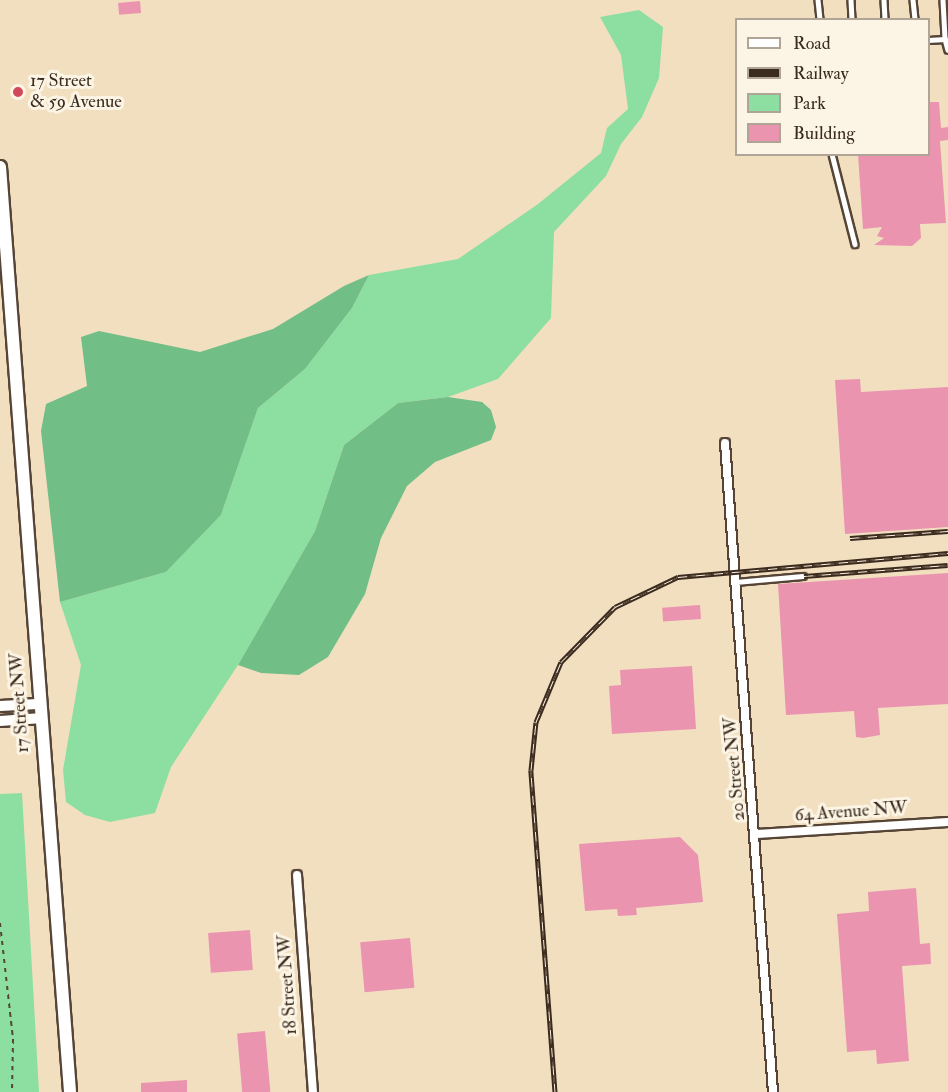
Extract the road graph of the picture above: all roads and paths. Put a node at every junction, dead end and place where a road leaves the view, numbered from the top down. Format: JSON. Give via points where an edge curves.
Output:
{"nodes":[{"id":1,"x":819,"y":0,"type":"edge"},
{"id":2,"x":851,"y":0,"type":"edge"},
{"id":3,"x":884,"y":0,"type":"edge"},
{"id":4,"x":914,"y":0,"type":"edge"},
{"id":5,"x":943,"y":0,"type":"edge"},
{"id":6,"x":820,"y":18,"type":"edge"},
{"id":7,"x":852,"y":18,"type":"edge"},
{"id":8,"x":885,"y":18,"type":"edge"},
{"id":9,"x":915,"y":18,"type":"edge"},
{"id":10,"x":945,"y":39,"type":"junction"},
{"id":11,"x":930,"y":40,"type":"edge"},
{"id":12,"x":948,"y":50,"type":"edge"},
{"id":13,"x":833,"y":156,"type":"edge"},
{"id":14,"x":0,"y":167,"type":"edge"},
{"id":15,"x":855,"y":244,"type":"dead end"},
{"id":16,"x":724,"y":443,"type":"dead end"},
{"id":17,"x":804,"y":576,"type":"dead end"},
{"id":18,"x":735,"y":582,"type":"junction"},
{"id":19,"x":38,"y":704,"type":"junction"},
{"id":20,"x":0,"y":706,"type":"edge"},
{"id":21,"x":39,"y":718,"type":"junction"},
{"id":22,"x":0,"y":721,"type":"edge"},
{"id":23,"x":948,"y":822,"type":"edge"},
{"id":24,"x":757,"y":834,"type":"junction"},
{"id":25,"x":297,"y":875,"type":"dead end"},
{"id":26,"x":0,"y":923,"type":"edge"},
{"id":27,"x":12,"y":1092,"type":"edge"},
{"id":28,"x":70,"y":1092,"type":"edge"},
{"id":29,"x":312,"y":1092,"type":"edge"},
{"id":30,"x":773,"y":1092,"type":"edge"}],
"edges":[{"from":1,"to":6,"type":"lane"},
{"from":2,"to":7,"type":"lane"},
{"from":3,"to":8,"type":"lane"},
{"from":4,"to":9,"type":"lane"},
{"from":5,"to":10,"type":"lane"},
{"from":10,"to":11,"type":"lane"},
{"from":10,"to":12,"type":"lane"},
{"from":13,"to":15,"type":"lane"},
{"from":14,"to":19,"type":"main road","name":"17 Street NW"},
{"from":16,"to":18,"type":"street","name":"20 Street NW"},
{"from":17,"to":18,"type":"lane"},
{"from":18,"to":24,"type":"street","name":"20 Street NW"},
{"from":19,"to":20,"type":"street"},
{"from":19,"to":21,"type":"main road","name":"17 Street NW"},
{"from":21,"to":22,"type":"street"},
{"from":21,"to":28,"type":"main road","name":"17 Street NW"},
{"from":23,"to":24,"type":"street","name":"64 Avenue NW"},
{"from":24,"to":30,"type":"street","name":"20 Street NW"},
{"from":25,"to":29,"type":"street","name":"18 Street NW"},
{"from":26,"to":27,"type":"path","via":[[13,1039]]}]}
